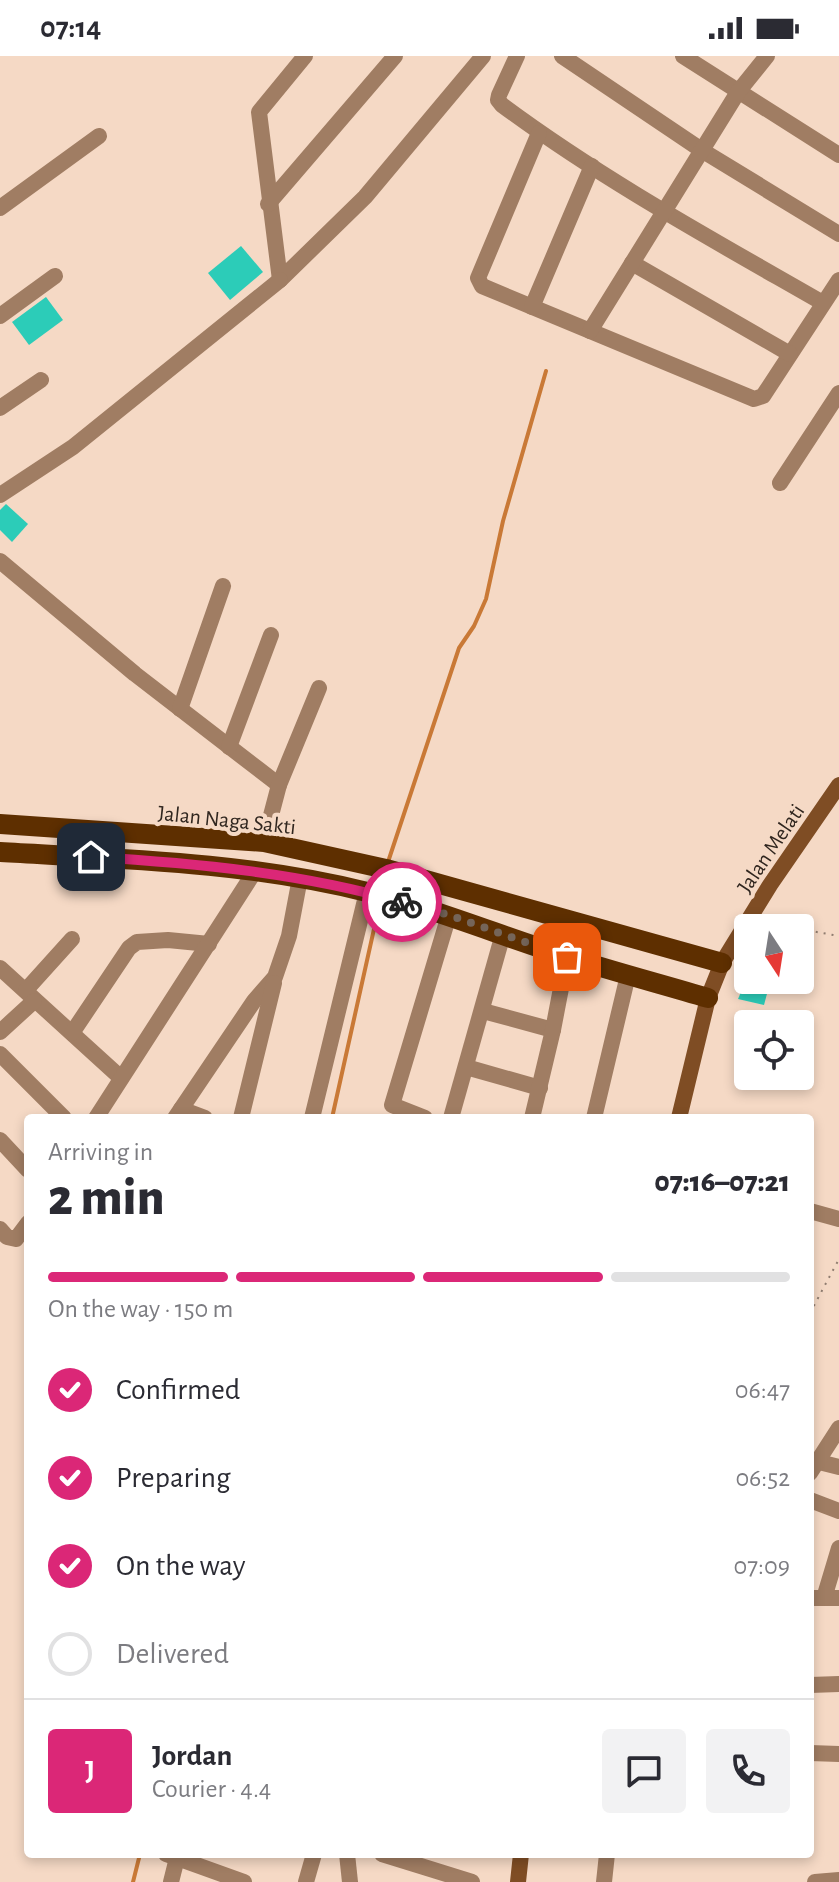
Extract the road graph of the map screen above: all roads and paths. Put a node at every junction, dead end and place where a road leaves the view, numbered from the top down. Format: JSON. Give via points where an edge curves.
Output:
{"nodes":[{"id":1,"x":305,"y":56,"type":"edge"},
{"id":2,"x":395,"y":56,"type":"edge"},
{"id":3,"x":483,"y":56,"type":"edge"},
{"id":4,"x":517,"y":56,"type":"edge"},
{"id":5,"x":562,"y":56,"type":"edge"},
{"id":6,"x":683,"y":56,"type":"edge"},
{"id":7,"x":767,"y":56,"type":"edge"},
{"id":8,"x":738,"y":92,"type":"junction"},
{"id":9,"x":539,"y":133,"type":"junction"},
{"id":10,"x":99,"y":136,"type":"dead end"},
{"id":11,"x":703,"y":151,"type":"junction"},
{"id":12,"x":839,"y":155,"type":"edge"},
{"id":13,"x":592,"y":166,"type":"junction"},
{"id":14,"x":268,"y":204,"type":"junction"},
{"id":15,"x":0,"y":208,"type":"edge"},
{"id":16,"x":663,"y":211,"type":"junction"},
{"id":17,"x":839,"y":234,"type":"edge"},
{"id":18,"x":632,"y":263,"type":"junction"},
{"id":19,"x":55,"y":276,"type":"dead end"},
{"id":20,"x":280,"y":280,"type":"junction"},
{"id":21,"x":839,"y":280,"type":"edge"},
{"id":22,"x":823,"y":303,"type":"junction"},
{"id":23,"x":532,"y":307,"type":"junction"},
{"id":24,"x":0,"y":316,"type":"edge"},
{"id":25,"x":590,"y":331,"type":"junction"},
{"id":26,"x":790,"y":354,"type":"junction"},
{"id":27,"x":41,"y":380,"type":"dead end"},
{"id":28,"x":839,"y":393,"type":"edge"},
{"id":29,"x":0,"y":408,"type":"edge"},
{"id":30,"x":780,"y":483,"type":"dead end"},
{"id":31,"x":0,"y":495,"type":"edge"},
{"id":32,"x":0,"y":561,"type":"edge"},
{"id":33,"x":223,"y":586,"type":"dead end"},
{"id":34,"x":271,"y":635,"type":"dead end"},
{"id":35,"x":319,"y":688,"type":"dead end"},
{"id":36,"x":180,"y":709,"type":"junction"},
{"id":37,"x":229,"y":747,"type":"junction"},
{"id":38,"x":279,"y":785,"type":"junction"},
{"id":39,"x":839,"y":785,"type":"edge"},
{"id":40,"x":0,"y":824,"type":"edge"},
{"id":41,"x":264,"y":842,"type":"junction"},
{"id":42,"x":0,"y":852,"type":"edge"},
{"id":43,"x":255,"y":871,"type":"junction"},
{"id":44,"x":300,"y":878,"type":"junction"},
{"id":45,"x":367,"y":892,"type":"junction"},
{"id":46,"x":753,"y":914,"type":"edge"},
{"id":47,"x":449,"y":915,"type":"junction"},
{"id":48,"x":814,"y":931,"type":"edge"},
{"id":49,"x":503,"y":934,"type":"junction"},
{"id":50,"x":839,"y":936,"type":"edge"},
{"id":51,"x":72,"y":939,"type":"dead end"},
{"id":52,"x":209,"y":944,"type":"junction"},
{"id":53,"x":734,"y":944,"type":"edge"},
{"id":54,"x":567,"y":957,"type":"junction"},
{"id":55,"x":722,"y":963,"type":"junction"},
{"id":56,"x":0,"y":968,"type":"edge"},
{"id":57,"x":628,"y":975,"type":"junction"},
{"id":58,"x":275,"y":977,"type":"junction"},
{"id":59,"x":30,"y":996,"type":"junction"},
{"id":60,"x":708,"y":998,"type":"junction"},
{"id":61,"x":483,"y":1011,"type":"junction"},
{"id":62,"x":553,"y":1030,"type":"junction"},
{"id":63,"x":0,"y":1032,"type":"edge"},
{"id":64,"x":72,"y":1033,"type":"junction"},
{"id":65,"x":0,"y":1054,"type":"edge"},
{"id":66,"x":466,"y":1067,"type":"junction"},
{"id":67,"x":121,"y":1078,"type":"junction"},
{"id":68,"x":540,"y":1088,"type":"junction"},
{"id":69,"x":390,"y":1112,"type":"edge"},
{"id":70,"x":60,"y":1114,"type":"edge"},
{"id":71,"x":98,"y":1114,"type":"edge"},
{"id":72,"x":178,"y":1114,"type":"edge"},
{"id":73,"x":242,"y":1114,"type":"edge"},
{"id":74,"x":313,"y":1114,"type":"edge"},
{"id":75,"x":452,"y":1114,"type":"edge"},
{"id":76,"x":533,"y":1114,"type":"edge"},
{"id":77,"x":595,"y":1114,"type":"edge"},
{"id":78,"x":680,"y":1114,"type":"edge"},
{"id":79,"x":0,"y":1140,"type":"edge"},
{"id":80,"x":24,"y":1166,"type":"edge"},
{"id":81,"x":814,"y":1212,"type":"edge"},
{"id":82,"x":839,"y":1219,"type":"edge"},
{"id":83,"x":0,"y":1229,"type":"edge"},
{"id":84,"x":24,"y":1229,"type":"edge"},
{"id":85,"x":839,"y":1259,"type":"edge"},
{"id":86,"x":814,"y":1306,"type":"edge"},
{"id":87,"x":839,"y":1428,"type":"edge"},
{"id":88,"x":839,"y":1467,"type":"edge"},
{"id":89,"x":814,"y":1468,"type":"edge"},
{"id":90,"x":814,"y":1502,"type":"edge"},
{"id":91,"x":839,"y":1511,"type":"edge"},
{"id":92,"x":839,"y":1548,"type":"edge"},
{"id":93,"x":824,"y":1598,"type":"edge"},
{"id":94,"x":839,"y":1684,"type":"edge"},
{"id":95,"x":814,"y":1685,"type":"edge"},
{"id":96,"x":814,"y":1753,"type":"edge"},
{"id":97,"x":839,"y":1754,"type":"edge"},
{"id":98,"x":172,"y":1858,"type":"edge"},
{"id":99,"x":177,"y":1858,"type":"edge"},
{"id":100,"x":313,"y":1858,"type":"edge"},
{"id":101,"x":347,"y":1858,"type":"edge"},
{"id":102,"x":395,"y":1858,"type":"edge"},
{"id":103,"x":521,"y":1858,"type":"edge"},
{"id":104,"x":607,"y":1858,"type":"edge"},
{"id":105,"x":839,"y":1880,"type":"edge"},
{"id":106,"x":239,"y":1881,"type":"edge"},
{"id":107,"x":171,"y":1882,"type":"edge"},
{"id":108,"x":306,"y":1882,"type":"edge"},
{"id":109,"x":350,"y":1882,"type":"edge"},
{"id":110,"x":472,"y":1882,"type":"edge"},
{"id":111,"x":518,"y":1882,"type":"edge"},
{"id":112,"x":604,"y":1882,"type":"edge"},
{"id":113,"x":815,"y":1882,"type":"edge"}],
"edges":[{"from":1,"to":14,"type":"street","via":[[259,112]]},
{"from":2,"to":14,"type":"street"},
{"from":3,"to":20,"type":"street","via":[[365,197]]},
{"from":4,"to":9,"type":"street","via":[[498,100]]},
{"from":5,"to":11,"type":"street"},
{"from":6,"to":8,"type":"street"},
{"from":7,"to":8,"type":"street"},
{"from":8,"to":11,"type":"street"},
{"from":8,"to":12,"type":"street"},
{"from":9,"to":13,"type":"street"},
{"from":9,"to":23,"type":"street","via":[[478,278],[482,286]]},
{"from":10,"to":15,"type":"street"},
{"from":11,"to":16,"type":"street"},
{"from":11,"to":17,"type":"street"},
{"from":13,"to":16,"type":"street"},
{"from":13,"to":23,"type":"street"},
{"from":14,"to":20,"type":"street"},
{"from":16,"to":18,"type":"street"},
{"from":16,"to":22,"type":"street"},
{"from":18,"to":25,"type":"street"},
{"from":18,"to":26,"type":"street"},
{"from":19,"to":24,"type":"street"},
{"from":20,"to":31,"type":"street","via":[[73,447]]},
{"from":21,"to":22,"type":"street"},
{"from":22,"to":26,"type":"street"},
{"from":23,"to":25,"type":"street"},
{"from":25,"to":26,"type":"street","via":[[754,399],[763,396]]},
{"from":27,"to":29,"type":"street"},
{"from":28,"to":30,"type":"street"},
{"from":32,"to":36,"type":"street"},
{"from":33,"to":36,"type":"street"},
{"from":34,"to":37,"type":"street"},
{"from":35,"to":38,"type":"street"},
{"from":36,"to":37,"type":"street"},
{"from":37,"to":38,"type":"street"},
{"from":38,"to":41,"type":"street"},
{"from":39,"to":46,"type":"main road","name":"Jalan Melati"},
{"from":40,"to":41,"type":"main road","name":"Jalan Naga Sakti"},
{"from":41,"to":55,"type":"main road","name":"Jalan Naga Sakti","via":[[386,869]]},
{"from":42,"to":43,"type":"main road"},
{"from":43,"to":44,"type":"main road"},
{"from":43,"to":52,"type":"street"},
{"from":44,"to":45,"type":"main road"},
{"from":44,"to":58,"type":"street"},
{"from":45,"to":47,"type":"main road"},
{"from":45,"to":74,"type":"street"},
{"from":47,"to":49,"type":"main road"},
{"from":47,"to":69,"type":"street"},
{"from":48,"to":50,"type":"path"},
{"from":49,"to":54,"type":"main road"},
{"from":49,"to":61,"type":"street"},
{"from":51,"to":59,"type":"street"},
{"from":52,"to":64,"type":"street","via":[[137,942]]},
{"from":52,"to":67,"type":"street"},
{"from":53,"to":55,"type":"main road","name":"Jalan Melati"},
{"from":54,"to":57,"type":"main road"},
{"from":54,"to":62,"type":"street"},
{"from":55,"to":60,"type":"main road","name":"Jalan Melati"},
{"from":56,"to":59,"type":"street"},
{"from":57,"to":60,"type":"main road"},
{"from":57,"to":77,"type":"street"},
{"from":58,"to":72,"type":"street"},
{"from":58,"to":73,"type":"street"},
{"from":59,"to":63,"type":"street"},
{"from":59,"to":64,"type":"street"},
{"from":60,"to":78,"type":"main road","name":"Jalan Melati"},
{"from":61,"to":62,"type":"street"},
{"from":61,"to":66,"type":"street"},
{"from":62,"to":68,"type":"street"},
{"from":64,"to":67,"type":"street"},
{"from":65,"to":70,"type":"street"},
{"from":66,"to":68,"type":"street"},
{"from":66,"to":75,"type":"street"},
{"from":67,"to":71,"type":"street"},
{"from":68,"to":76,"type":"street"},
{"from":79,"to":80,"type":"street"},
{"from":81,"to":82,"type":"street"},
{"from":83,"to":84,"type":"street","via":[[14,1239]]},
{"from":85,"to":86,"type":"path"},
{"from":87,"to":89,"type":"street"},
{"from":88,"to":89,"type":"street"},
{"from":90,"to":91,"type":"street"},
{"from":92,"to":93,"type":"street"},
{"from":94,"to":95,"type":"street"},
{"from":96,"to":97,"type":"street"},
{"from":98,"to":107,"type":"street"},
{"from":99,"to":106,"type":"street"},
{"from":100,"to":108,"type":"street"},
{"from":101,"to":109,"type":"street"},
{"from":102,"to":110,"type":"street"},
{"from":103,"to":111,"type":"main road"},
{"from":104,"to":112,"type":"street"},
{"from":105,"to":113,"type":"street"}]}
